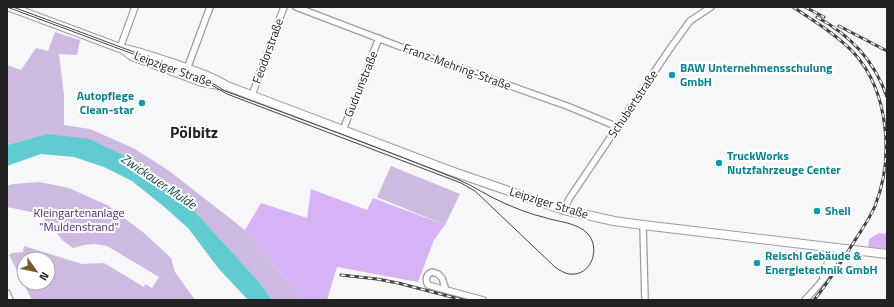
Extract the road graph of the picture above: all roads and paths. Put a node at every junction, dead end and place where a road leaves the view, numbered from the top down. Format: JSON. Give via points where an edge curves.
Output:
{"nodes":[{"id":1,"x":10,"y":7,"type":"edge"},
{"id":2,"x":135,"y":7,"type":"edge"},
{"id":3,"x":210,"y":7,"type":"edge"},
{"id":4,"x":284,"y":7,"type":"edge"},
{"id":5,"x":296,"y":7,"type":"edge"},
{"id":6,"x":711,"y":7,"type":"edge"},
{"id":7,"x":379,"y":38,"type":"junction"},
{"id":8,"x":120,"y":48,"type":"junction"},
{"id":9,"x":187,"y":69,"type":"junction"},
{"id":10,"x":227,"y":86,"type":"junction"},
{"id":11,"x":252,"y":95,"type":"junction"},
{"id":12,"x":618,"y":127,"type":"junction"},
{"id":13,"x":342,"y":130,"type":"junction"},
{"id":14,"x":564,"y":210,"type":"junction"},
{"id":15,"x":643,"y":225,"type":"junction"},
{"id":16,"x":828,"y":247,"type":"junction"},
{"id":17,"x":838,"y":248,"type":"junction"},
{"id":18,"x":887,"y":254,"type":"edge"},
{"id":19,"x":819,"y":284,"type":"junction"},
{"id":20,"x":446,"y":290,"type":"dead end"},
{"id":21,"x":7,"y":293,"type":"edge"},
{"id":22,"x":10,"y":300,"type":"edge"},
{"id":23,"x":483,"y":300,"type":"edge"},
{"id":24,"x":645,"y":300,"type":"edge"},
{"id":25,"x":805,"y":300,"type":"edge"}],
"edges":[{"from":1,"to":8,"type":"street","name":"Leipziger Straße"},
{"from":2,"to":8,"type":"street"},
{"from":3,"to":9,"type":"street"},
{"from":4,"to":11,"type":"street","name":"Feodorstraße"},
{"from":5,"to":7,"type":"street","name":"Franz-Mehring-Straße"},
{"from":6,"to":12,"type":"street","name":"Schubertstraße","via":[[690,21]]},
{"from":7,"to":12,"type":"street","name":"Franz-Mehring-Straße","via":[[554,101]]},
{"from":7,"to":13,"type":"street","name":"Gudrunstraße"},
{"from":8,"to":9,"type":"street","name":"Leipziger Straße"},
{"from":8,"to":10,"type":"street","name":"Leipziger Straße","via":[[132,56],[202,82]]},
{"from":9,"to":10,"type":"street","name":"Leipziger Straße"},
{"from":10,"to":11,"type":"street","name":"Leipziger Straße"},
{"from":11,"to":13,"type":"street","name":"Leipziger Straße"},
{"from":12,"to":14,"type":"street","name":"Schubertstraße"},
{"from":13,"to":14,"type":"street","name":"Leipziger Straße"},
{"from":14,"to":15,"type":"street","name":"Leipziger Straße"},
{"from":15,"to":16,"type":"street","name":"Leipziger Straße"},
{"from":15,"to":24,"type":"street"},
{"from":16,"to":17,"type":"street","name":"Leipziger Straße"},
{"from":16,"to":19,"type":"street","via":[[829,259]]},
{"from":17,"to":18,"type":"street","name":"Leipziger Straße"},
{"from":17,"to":19,"type":"street","via":[[836,261]]},
{"from":19,"to":25,"type":"street"},
{"from":20,"to":23,"type":"street"},
{"from":21,"to":22,"type":"street"}]}
